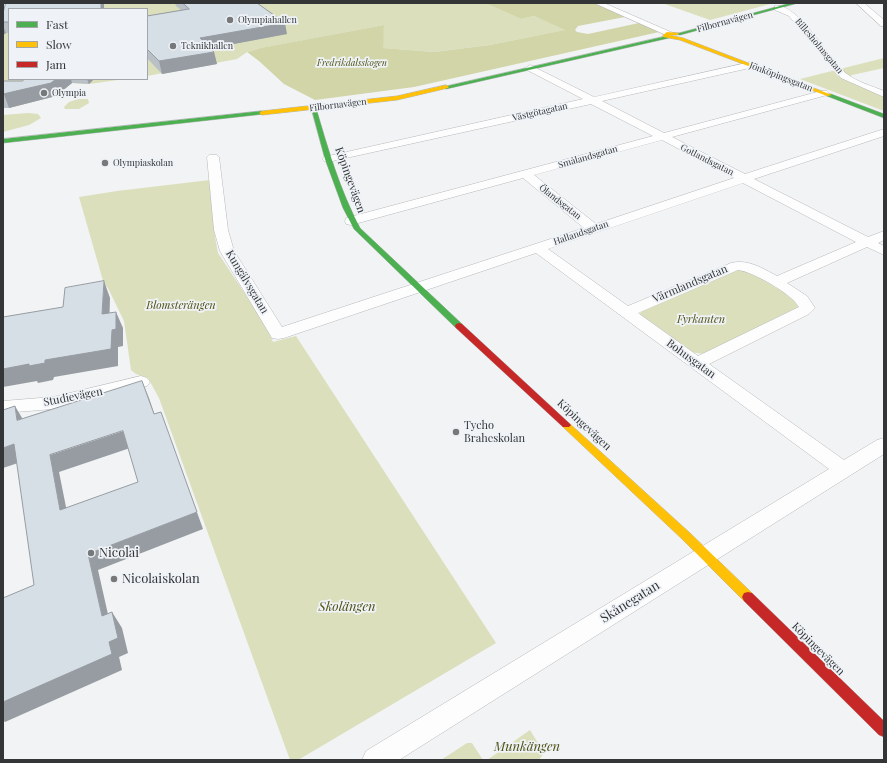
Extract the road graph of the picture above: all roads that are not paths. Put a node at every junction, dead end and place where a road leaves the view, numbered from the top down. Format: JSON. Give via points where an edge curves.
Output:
{"nodes":[{"id":1,"x":598,"y":3,"type":"edge"},
{"id":2,"x":796,"y":3,"type":"edge"},
{"id":3,"x":860,"y":3,"type":"edge"},
{"id":4,"x":778,"y":8,"type":"junction"},
{"id":5,"x":884,"y":24,"type":"edge"},
{"id":6,"x":673,"y":36,"type":"junction"},
{"id":7,"x":751,"y":65,"type":"junction"},
{"id":8,"x":530,"y":68,"type":"junction"},
{"id":9,"x":824,"y":93,"type":"junction"},
{"id":10,"x":884,"y":94,"type":"edge"},
{"id":11,"x":592,"y":100,"type":"junction"},
{"id":12,"x":313,"y":108,"type":"junction"},
{"id":13,"x":884,"y":116,"type":"edge"},
{"id":14,"x":884,"y":132,"type":"edge"},
{"id":15,"x":661,"y":137,"type":"junction"},
{"id":16,"x":3,"y":141,"type":"edge"},
{"id":17,"x":213,"y":157,"type":"dead end"},
{"id":18,"x":328,"y":159,"type":"junction"},
{"id":19,"x":525,"y":174,"type":"junction"},
{"id":20,"x":742,"y":178,"type":"junction"},
{"id":21,"x":352,"y":220,"type":"junction"},
{"id":22,"x":594,"y":229,"type":"junction"},
{"id":23,"x":884,"y":235,"type":"edge"},
{"id":24,"x":866,"y":243,"type":"junction"},
{"id":25,"x":538,"y":248,"type":"junction"},
{"id":26,"x":884,"y":251,"type":"edge"},
{"id":27,"x":776,"y":282,"type":"junction"},
{"id":28,"x":417,"y":288,"type":"junction"},
{"id":29,"x":626,"y":312,"type":"junction"},
{"id":30,"x":278,"y":334,"type":"joint"},
{"id":31,"x":697,"y":363,"type":"junction"},
{"id":32,"x":141,"y":382,"type":"edge"},
{"id":33,"x":3,"y":407,"type":"edge"},
{"id":34,"x":884,"y":445,"type":"edge"},
{"id":35,"x":844,"y":470,"type":"junction"},
{"id":36,"x":706,"y":555,"type":"junction"},
{"id":37,"x":884,"y":730,"type":"edge"},
{"id":38,"x":375,"y":760,"type":"edge"}],
"edges":[{"from":1,"to":6,"type":"street"},
{"from":2,"to":4,"type":"street","name":"Filbornavägen"},
{"from":3,"to":5,"type":"street"},
{"from":4,"to":6,"type":"street","name":"Filbornavägen"},
{"from":4,"to":10,"type":"street","name":"Billesholmsgatan","via":[[792,14],[844,76]]},
{"from":6,"to":7,"type":"street","name":"Jönköpingsgatan"},
{"from":6,"to":8,"type":"street","name":"Filbornavägen"},
{"from":7,"to":9,"type":"street","name":"Jönköpingsgatan"},
{"from":7,"to":11,"type":"street","name":"Västgötagatan"},
{"from":8,"to":11,"type":"street","name":"Gotlandsgatan"},
{"from":8,"to":12,"type":"street","name":"Filbornavägen","via":[[404,96]]},
{"from":9,"to":13,"type":"street","name":"Jönköpingsgatan"},
{"from":9,"to":15,"type":"street","name":"Smålandsgatan"},
{"from":11,"to":15,"type":"street","name":"Gotlandsgatan"},
{"from":11,"to":18,"type":"street","name":"Västgötagatan"},
{"from":12,"to":16,"type":"street","name":"Filbornavägen"},
{"from":12,"to":18,"type":"street","name":"Köpingevägen"},
{"from":14,"to":20,"type":"street","name":"Hallandsgatan"},
{"from":15,"to":19,"type":"street","name":"Smålandsgatan"},
{"from":15,"to":20,"type":"street","name":"Gotlandsgatan"},
{"from":17,"to":30,"type":"street","name":"Kungälvsgatan","via":[[221,230],[227,251]]},
{"from":18,"to":21,"type":"street","name":"Köpingevägen"},
{"from":19,"to":21,"type":"street","name":"Smålandsgatan"},
{"from":19,"to":22,"type":"street","name":"Ölandsgatan"},
{"from":20,"to":22,"type":"street","name":"Hallandsgatan"},
{"from":20,"to":24,"type":"street","name":"Gotlandsgatan"},
{"from":21,"to":28,"type":"street","name":"Köpingevägen","via":[[357,229]]},
{"from":22,"to":25,"type":"street","name":"Hallandsgatan"},
{"from":23,"to":24,"type":"street"},
{"from":24,"to":26,"type":"street","name":"Gotlandsgatan"},
{"from":24,"to":27,"type":"street"},
{"from":25,"to":28,"type":"street","name":"Hallandsgatan"},
{"from":25,"to":29,"type":"street","name":"Bohusgatan"},
{"from":27,"to":29,"type":"street","name":"Värmlandsgatan","via":[[750,267],[736,266]]},
{"from":27,"to":31,"type":"street","name":"Värmlandsgatan","via":[[802,299],[807,308]]},
{"from":28,"to":30,"type":"street","name":"Hallandsgatan"},
{"from":28,"to":36,"type":"street","name":"Köpingevägen"},
{"from":29,"to":31,"type":"street","name":"Bohusgatan"},
{"from":31,"to":35,"type":"street","name":"Bohusgatan"},
{"from":32,"to":33,"type":"street","name":"Studievägen","via":[[53,403]]},
{"from":34,"to":35,"type":"street","name":"Skånegatan"},
{"from":35,"to":36,"type":"street","name":"Skånegatan"},
{"from":36,"to":37,"type":"street","name":"Köpingevägen"},
{"from":36,"to":38,"type":"street","name":"Skånegatan"}]}
